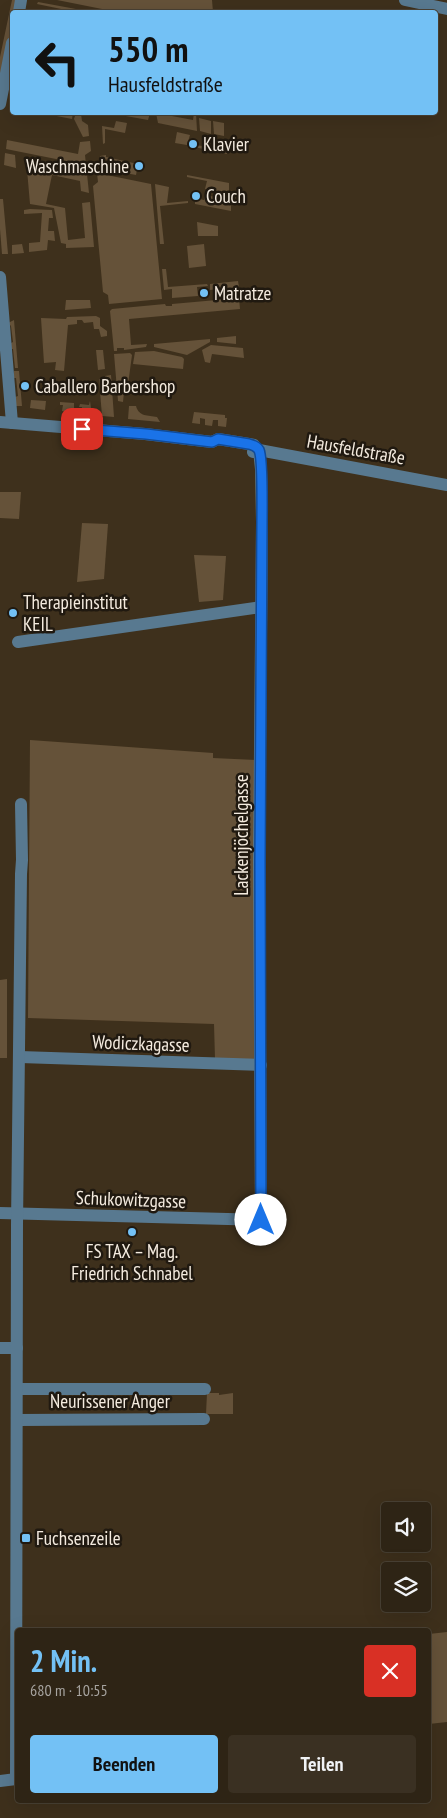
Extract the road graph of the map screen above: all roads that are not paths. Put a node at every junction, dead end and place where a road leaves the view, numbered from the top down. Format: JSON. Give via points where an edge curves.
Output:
{"nodes":[{"id":1,"x":405,"y":0,"type":"edge"},
{"id":2,"x":447,"y":9,"type":"edge"},
{"id":3,"x":10,"y":53,"type":"edge"},
{"id":4,"x":0,"y":104,"type":"edge"},
{"id":5,"x":0,"y":277,"type":"edge"},
{"id":6,"x":6,"y":423,"type":"edge"},
{"id":7,"x":258,"y":450,"type":"junction"},
{"id":8,"x":447,"y":484,"type":"edge"},
{"id":9,"x":261,"y":607,"type":"junction"},
{"id":10,"x":18,"y":642,"type":"dead end"},
{"id":11,"x":21,"y":804,"type":"dead end"},
{"id":12,"x":20,"y":1058,"type":"junction"},
{"id":13,"x":261,"y":1065,"type":"junction"},
{"id":14,"x":0,"y":1213,"type":"edge"},
{"id":15,"x":17,"y":1214,"type":"junction"},
{"id":16,"x":261,"y":1220,"type":"joint"},
{"id":17,"x":0,"y":1348,"type":"edge"},
{"id":18,"x":17,"y":1348,"type":"junction"},
{"id":19,"x":17,"y":1389,"type":"junction"},
{"id":20,"x":204,"y":1389,"type":"dead end"},
{"id":21,"x":204,"y":1419,"type":"dead end"},
{"id":22,"x":17,"y":1420,"type":"junction"},
{"id":23,"x":16,"y":1628,"type":"edge"},
{"id":24,"x":15,"y":1779,"type":"edge"},
{"id":25,"x":0,"y":1781,"type":"edge"}],
"edges":[{"from":1,"to":2,"type":"street"},
{"from":3,"to":4,"type":"street"},
{"from":5,"to":6,"type":"street"},
{"from":6,"to":7,"type":"street","name":"Hausfeldstraße","via":[[146,434],[212,442],[216,447]]},
{"from":7,"to":8,"type":"street","name":"Hausfeldstraße"},
{"from":7,"to":9,"type":"street","name":"Lackenjöchelgasse","via":[[262,513]]},
{"from":9,"to":10,"type":"street"},
{"from":9,"to":13,"type":"street","name":"Lackenjöchelgasse"},
{"from":11,"to":12,"type":"street"},
{"from":12,"to":13,"type":"street","name":"Wodiczkagasse"},
{"from":12,"to":15,"type":"street"},
{"from":13,"to":16,"type":"street","name":"Lackenjöchelgasse"},
{"from":14,"to":15,"type":"street","name":"Schukowitzgasse"},
{"from":15,"to":16,"type":"street","name":"Schukowitzgasse"},
{"from":15,"to":18,"type":"street"},
{"from":17,"to":18,"type":"street"},
{"from":18,"to":19,"type":"street"},
{"from":19,"to":20,"type":"street","name":"Neurissener Anger"},
{"from":19,"to":22,"type":"street"},
{"from":21,"to":22,"type":"street","name":"Neurissener Anger"},
{"from":22,"to":23,"type":"street"},
{"from":24,"to":25,"type":"street"}]}
